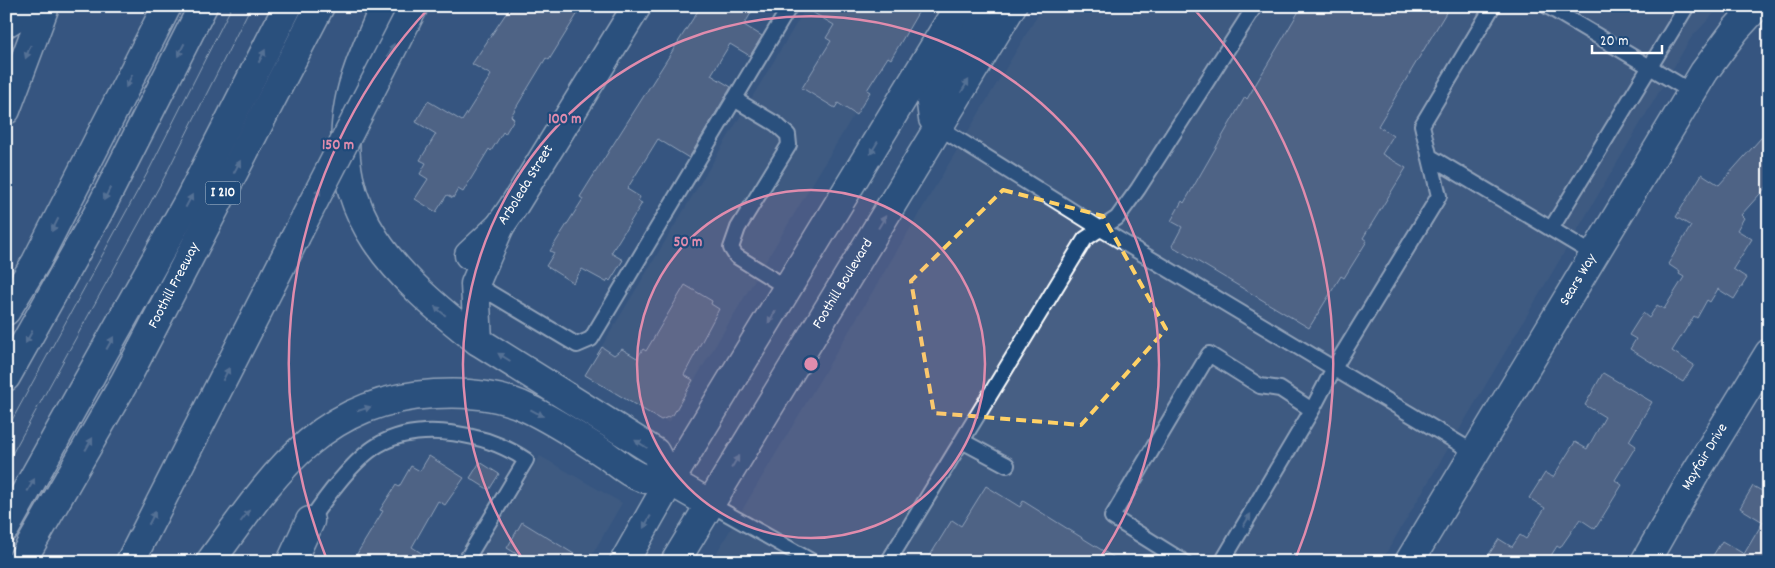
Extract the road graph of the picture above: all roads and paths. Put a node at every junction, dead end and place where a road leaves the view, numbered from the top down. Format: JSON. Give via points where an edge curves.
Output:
{"nodes":[{"id":1,"x":34,"y":6,"type":"edge"},
{"id":2,"x":45,"y":6,"type":"edge"},
{"id":3,"x":168,"y":6,"type":"edge"},
{"id":4,"x":203,"y":6,"type":"edge"},
{"id":5,"x":288,"y":6,"type":"edge"},
{"id":6,"x":320,"y":6,"type":"edge"},
{"id":7,"x":384,"y":6,"type":"edge"},
{"id":8,"x":414,"y":6,"type":"edge"},
{"id":9,"x":637,"y":6,"type":"edge"},
{"id":10,"x":790,"y":6,"type":"edge"},
{"id":11,"x":959,"y":6,"type":"edge"},
{"id":12,"x":979,"y":6,"type":"edge"},
{"id":13,"x":1012,"y":6,"type":"edge"},
{"id":14,"x":1255,"y":6,"type":"edge"},
{"id":15,"x":1493,"y":6,"type":"edge"},
{"id":16,"x":1547,"y":6,"type":"edge"},
{"id":17,"x":1687,"y":6,"type":"edge"},
{"id":18,"x":1756,"y":6,"type":"edge"},
{"id":19,"x":6,"y":23,"type":"edge"},
{"id":20,"x":1649,"y":67,"type":"junction"},
{"id":21,"x":1692,"y":92,"type":"junction"},
{"id":22,"x":734,"y":99,"type":"junction"},
{"id":23,"x":6,"y":110,"type":"edge"},
{"id":24,"x":940,"y":128,"type":"junction"},
{"id":25,"x":1429,"y":156,"type":"junction"},
{"id":26,"x":500,"y":226,"type":"junction"},
{"id":27,"x":1101,"y":229,"type":"junction"},
{"id":28,"x":1551,"y":229,"type":"junction"},
{"id":29,"x":1593,"y":254,"type":"junction"},
{"id":30,"x":469,"y":255,"type":"dead end"},
{"id":31,"x":476,"y":284,"type":"junction"},
{"id":32,"x":789,"y":289,"type":"junction"},
{"id":33,"x":6,"y":311,"type":"edge"},
{"id":34,"x":478,"y":341,"type":"junction"},
{"id":35,"x":1769,"y":353,"type":"edge"},
{"id":36,"x":1334,"y":368,"type":"junction"},
{"id":37,"x":6,"y":377,"type":"edge"},
{"id":38,"x":1312,"y":410,"type":"junction"},
{"id":39,"x":962,"y":441,"type":"junction"},
{"id":40,"x":1475,"y":453,"type":"junction"},
{"id":41,"x":1007,"y":465,"type":"dead end"},
{"id":42,"x":670,"y":482,"type":"junction"},
{"id":43,"x":710,"y":504,"type":"junction"},
{"id":44,"x":310,"y":521,"type":"joint"},
{"id":45,"x":6,"y":527,"type":"edge"},
{"id":46,"x":20,"y":562,"type":"edge"},
{"id":47,"x":130,"y":562,"type":"edge"},
{"id":48,"x":210,"y":562,"type":"edge"},
{"id":49,"x":291,"y":562,"type":"edge"},
{"id":50,"x":464,"y":562,"type":"edge"},
{"id":51,"x":624,"y":562,"type":"edge"},
{"id":52,"x":675,"y":562,"type":"edge"},
{"id":53,"x":813,"y":562,"type":"edge"},
{"id":54,"x":888,"y":562,"type":"edge"},
{"id":55,"x":1184,"y":562,"type":"edge"},
{"id":56,"x":1222,"y":562,"type":"edge"},
{"id":57,"x":1409,"y":562,"type":"edge"},
{"id":58,"x":1645,"y":562,"type":"edge"}],
"edges":[{"from":1,"to":19,"type":"main road"},
{"from":2,"to":23,"type":"main road","one_way":true},
{"from":3,"to":33,"type":"main road","one_way":true,"via":[[36,262]]},
{"from":4,"to":37,"type":"main road","one_way":true,"via":[[98,213]]},
{"from":45,"to":5,"type":"main road","one_way":true,"via":[[189,200]]},
{"from":46,"to":6,"type":"main road","name":"Foothill Freeway","number":"I 210","one_way":true,"via":[[125,380]]},
{"from":34,"to":7,"type":"main road","one_way":true,"via":[[403,277],[377,244],[348,177],[349,102]]},
{"from":47,"to":8,"type":"main road","one_way":true,"bridge":true},
{"from":9,"to":26,"type":"main road","name":"Arboleda Street"},
{"from":10,"to":22,"type":"lane"},
{"from":11,"to":32,"type":"main road","one_way":true},
{"from":12,"to":24,"type":"main road","via":[[972,27],[930,103],[933,119]]},
{"from":24,"to":13,"type":"main road","name":"Foothill Boulevard","one_way":true},
{"from":14,"to":27,"type":"lane","via":[[1138,189],[1117,218]]},
{"from":15,"to":25,"type":"lane","via":[[1422,125]]},
{"from":16,"to":20,"type":"lane"},
{"from":17,"to":20,"type":"lane"},
{"from":18,"to":21,"type":"main road","name":"Sears Way"},
{"from":20,"to":21,"type":"lane"},
{"from":20,"to":28,"type":"lane"},
{"from":21,"to":29,"type":"main road","name":"Sears Way"},
{"from":22,"to":31,"type":"lane","via":[[591,339],[577,345]]},
{"from":22,"to":32,"type":"lane","via":[[776,124],[788,135],[789,145],[738,228],[731,248],[736,256]]},
{"from":24,"to":27,"type":"lane"},
{"from":43,"to":24,"type":"main road","name":"Foothill Boulevard","one_way":true},
{"from":25,"to":28,"type":"lane"},
{"from":25,"to":36,"type":"lane","via":[[1439,196]]},
{"from":26,"to":30,"type":"main road","name":"Arboleda Street"},
{"from":26,"to":31,"type":"main road"},
{"from":27,"to":36,"type":"lane"},
{"from":27,"to":39,"type":"lane","via":[[1085,239]]},
{"from":28,"to":29,"type":"lane"},
{"from":29,"to":40,"type":"main road","name":"Sears Way"},
{"from":31,"to":34,"type":"main road"},
{"from":32,"to":42,"type":"main road","one_way":true},
{"from":42,"to":34,"type":"main road","one_way":true,"via":[[654,452]]},
{"from":35,"to":58,"type":"main road","name":"Mayfair Drive"},
{"from":36,"to":38,"type":"lane"},
{"from":36,"to":40,"type":"lane"},
{"from":38,"to":55,"type":"lane","via":[[1280,389],[1260,386],[1208,354],[1112,517]]},
{"from":56,"to":38,"type":"lane","one_way":true},
{"from":39,"to":41,"type":"lane"},
{"from":39,"to":54,"type":"lane"},
{"from":40,"to":57,"type":"main road","name":"Sears Way"},
{"from":42,"to":43,"type":"main road"},
{"from":48,"to":42,"type":"main road","one_way":true,"via":[[282,468],[323,430],[350,414],[419,395],[457,392],[497,397],[566,429],[640,478]]},
{"from":42,"to":51,"type":"main road","one_way":true},
{"from":43,"to":52,"type":"main road","name":"Foothill Boulevard"},
{"from":43,"to":53,"type":"lane"},
{"from":44,"to":49,"type":"main road"},
{"from":44,"to":50,"type":"lane","via":[[325,498],[378,445],[409,434],[442,432],[478,438],[508,448],[526,460]]}]}
